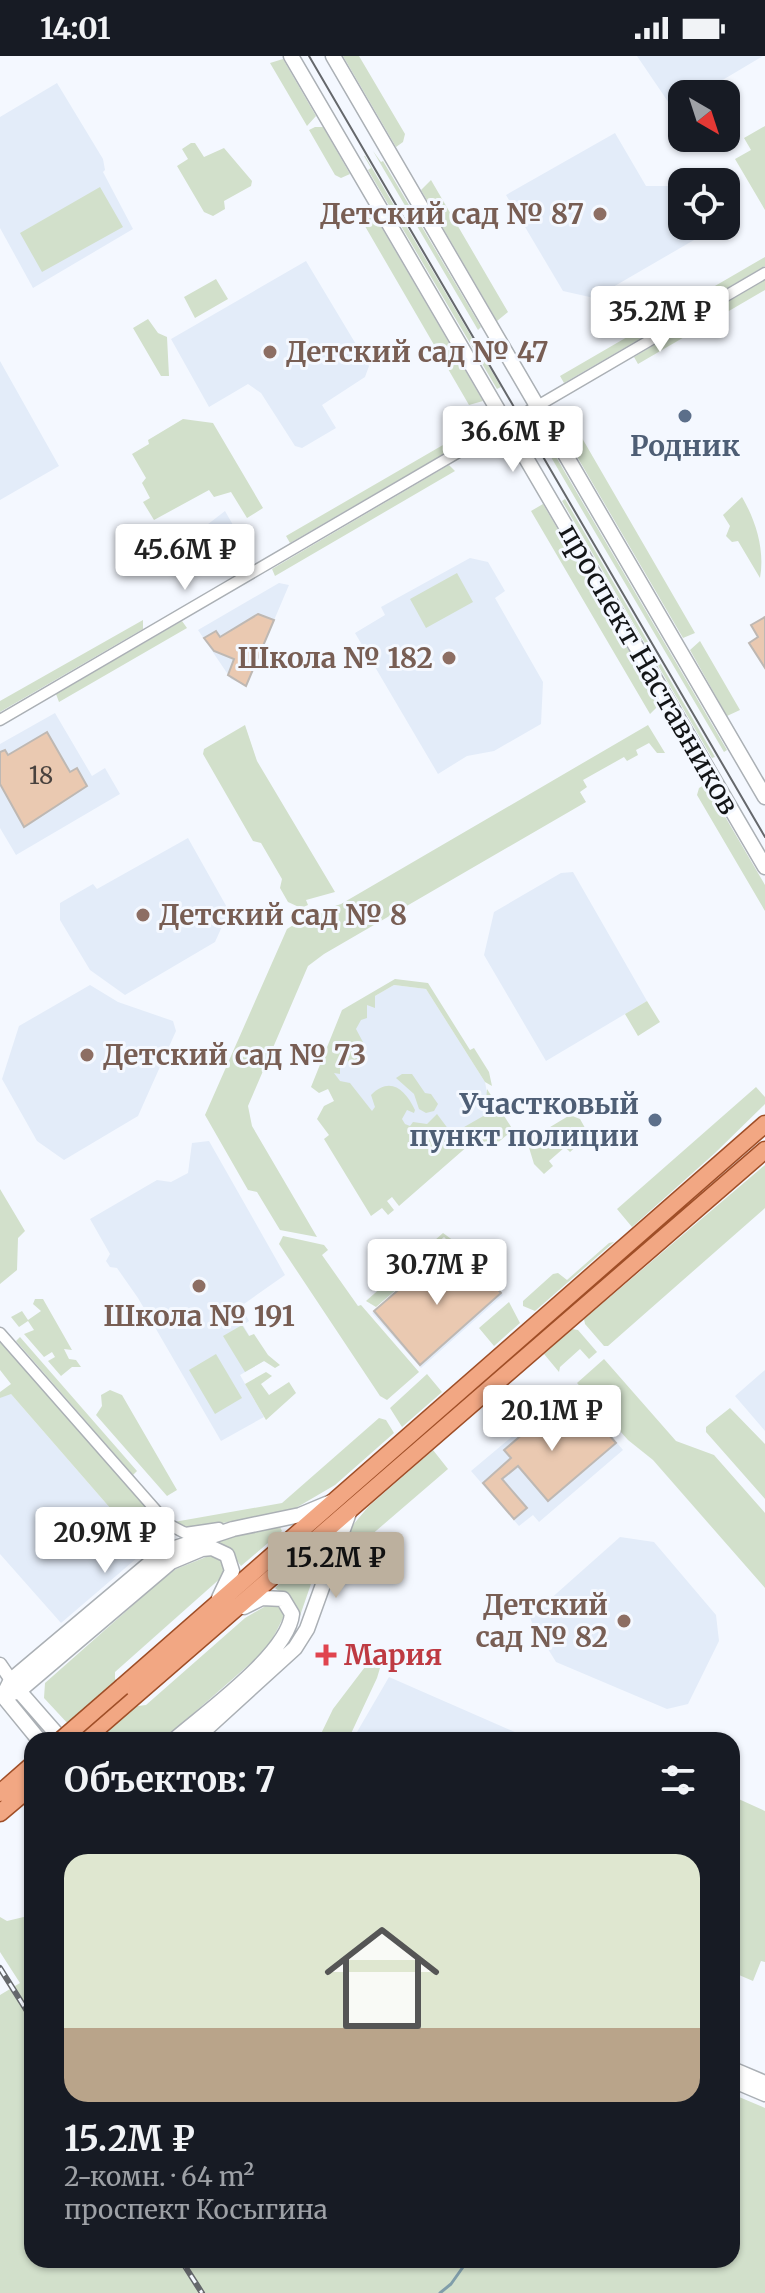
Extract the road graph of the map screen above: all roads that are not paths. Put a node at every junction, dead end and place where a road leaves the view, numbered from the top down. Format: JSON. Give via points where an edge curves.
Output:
{"nodes":[{"id":1,"x":291,"y":56,"type":"edge"},
{"id":2,"x":333,"y":56,"type":"edge"},
{"id":3,"x":765,"y":273,"type":"edge"},
{"id":4,"x":537,"y":406,"type":"junction"},
{"id":5,"x":506,"y":424,"type":"junction"},
{"id":6,"x":0,"y":720,"type":"edge"},
{"id":7,"x":765,"y":797,"type":"edge"},
{"id":8,"x":765,"y":867,"type":"edge"},
{"id":9,"x":765,"y":1124,"type":"edge"},
{"id":10,"x":765,"y":1150,"type":"edge"},
{"id":11,"x":0,"y":1333,"type":"edge"},
{"id":12,"x":344,"y":1504,"type":"junction"},
{"id":13,"x":168,"y":1524,"type":"junction"},
{"id":14,"x":233,"y":1529,"type":"junction"},
{"id":15,"x":163,"y":1552,"type":"junction"},
{"id":16,"x":216,"y":1618,"type":"junction"},
{"id":17,"x":0,"y":1664,"type":"edge"},
{"id":18,"x":15,"y":1686,"type":"junction"},
{"id":19,"x":127,"y":1693,"type":"junction"},
{"id":20,"x":1,"y":1694,"type":"edge"},
{"id":21,"x":32,"y":1732,"type":"edge"},
{"id":22,"x":54,"y":1732,"type":"edge"},
{"id":23,"x":72,"y":1732,"type":"edge"},
{"id":24,"x":91,"y":1732,"type":"edge"},
{"id":25,"x":183,"y":1732,"type":"edge"},
{"id":26,"x":203,"y":1732,"type":"edge"},
{"id":27,"x":24,"y":1772,"type":"edge"},
{"id":28,"x":0,"y":1793,"type":"edge"},
{"id":29,"x":24,"y":1793,"type":"edge"},
{"id":30,"x":0,"y":1813,"type":"edge"},
{"id":31,"x":740,"y":2072,"type":"edge"},
{"id":32,"x":740,"y":2083,"type":"edge"},
{"id":33,"x":765,"y":2083,"type":"edge"},
{"id":34,"x":765,"y":2094,"type":"edge"}],
"edges":[{"from":1,"to":5,"type":"main road","name":"проспект Наставников"},
{"from":2,"to":4,"type":"main road","name":"проспект Наставников"},
{"from":3,"to":4,"type":"street"},
{"from":4,"to":5,"type":"street"},
{"from":4,"to":7,"type":"main road","name":"проспект Наставников"},
{"from":5,"to":6,"type":"street"},
{"from":5,"to":8,"type":"main road","name":"проспект Наставников"},
{"from":9,"to":12,"type":"main road"},
{"from":10,"to":12,"type":"main road"},
{"from":11,"to":13,"type":"street"},
{"from":12,"to":14,"type":"main road"},
{"from":12,"to":16,"type":"main road"},
{"from":12,"to":26,"type":"main road","via":[[307,1629],[295,1648]]},
{"from":13,"to":14,"type":"street","via":[[185,1533]]},
{"from":13,"to":15,"type":"street"},
{"from":14,"to":15,"type":"main road"},
{"from":15,"to":18,"type":"main road"},
{"from":16,"to":18,"type":"main road","via":[[232,1571],[227,1555],[212,1548],[187,1553]]},
{"from":16,"to":19,"type":"main road"},
{"from":16,"to":25,"type":"main road","via":[[262,1598],[283,1599],[292,1614],[285,1638],[272,1654]]},
{"from":17,"to":18,"type":"street"},
{"from":18,"to":20,"type":"main road"},
{"from":18,"to":22,"type":"main road"},
{"from":19,"to":23,"type":"main road","bridge":true},
{"from":19,"to":24,"type":"main road"},
{"from":20,"to":21,"type":"main road"},
{"from":27,"to":28,"type":"main road"},
{"from":29,"to":30,"type":"main road"},
{"from":31,"to":33,"type":"main road"},
{"from":32,"to":34,"type":"main road"}]}
